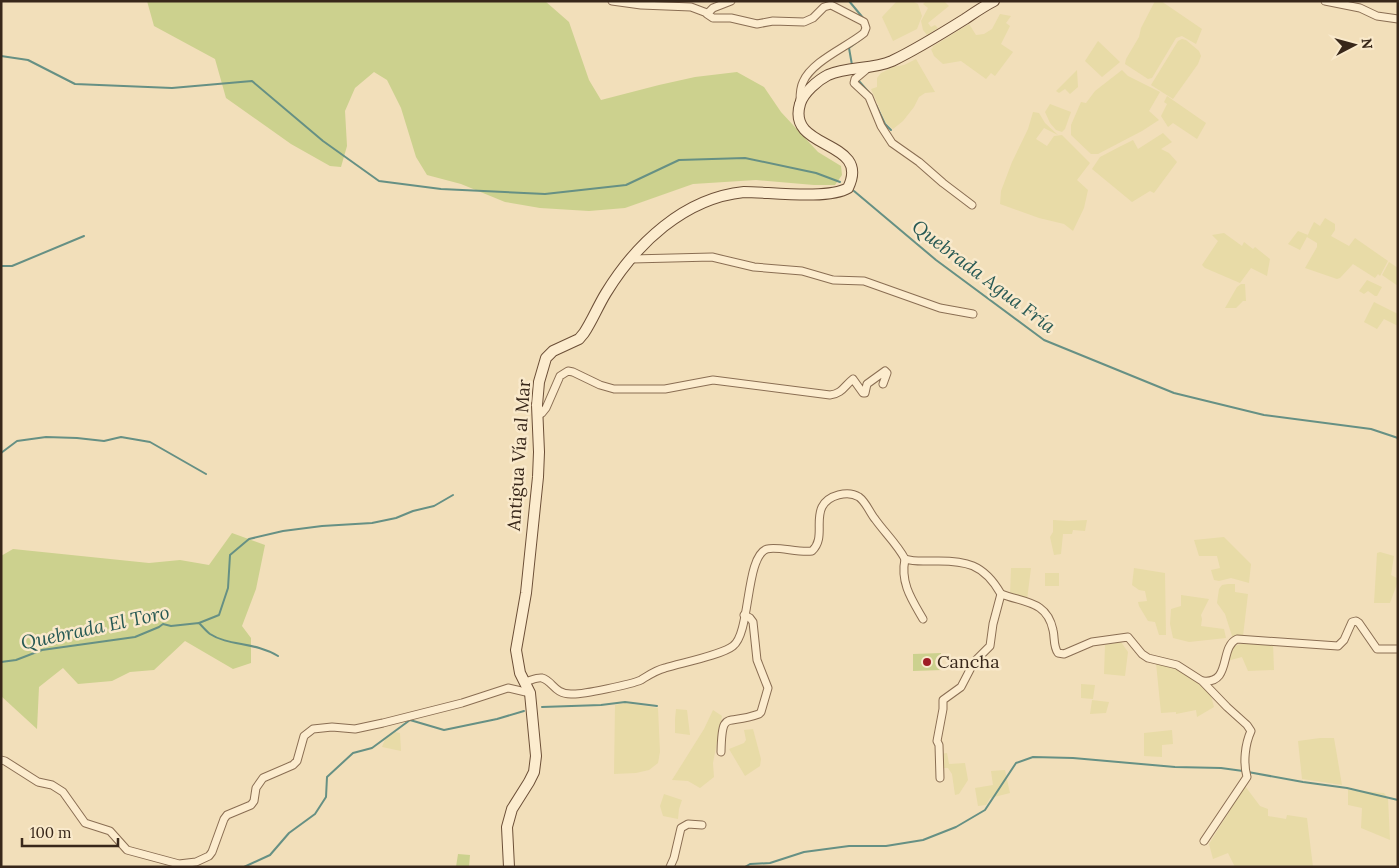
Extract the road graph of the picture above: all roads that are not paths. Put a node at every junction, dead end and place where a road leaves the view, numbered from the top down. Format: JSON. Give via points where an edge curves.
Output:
{"nodes":[{"id":1,"x":612,"y":1,"type":"edge"},
{"id":2,"x":731,"y":1,"type":"edge"},
{"id":3,"x":994,"y":1,"type":"edge"},
{"id":4,"x":1325,"y":1,"type":"edge"},
{"id":5,"x":707,"y":12,"type":"junction"},
{"id":6,"x":1398,"y":19,"type":"edge"},
{"id":7,"x":868,"y":67,"type":"junction"},
{"id":8,"x":800,"y":102,"type":"junction"},
{"id":9,"x":972,"y":205,"type":"dead end"},
{"id":10,"x":632,"y":259,"type":"junction"},
{"id":11,"x":973,"y":314,"type":"dead end"},
{"id":12,"x":883,"y":384,"type":"dead end"},
{"id":13,"x":538,"y":415,"type":"junction"},
{"id":14,"x":905,"y":559,"type":"junction"},
{"id":15,"x":1001,"y":594,"type":"junction"},
{"id":16,"x":744,"y":615,"type":"junction"},
{"id":17,"x":923,"y":619,"type":"dead end"},
{"id":18,"x":1398,"y":649,"type":"edge"},
{"id":19,"x":1202,"y":680,"type":"junction"},
{"id":20,"x":524,"y":682,"type":"junction"},
{"id":21,"x":530,"y":693,"type":"junction"},
{"id":22,"x":721,"y":752,"type":"dead end"},
{"id":23,"x":1,"y":760,"type":"edge"},
{"id":24,"x":940,"y":778,"type":"dead end"},
{"id":25,"x":702,"y":825,"type":"dead end"},
{"id":26,"x":1204,"y":841,"type":"dead end"},
{"id":27,"x":509,"y":867,"type":"edge"},
{"id":28,"x":670,"y":867,"type":"edge"}],
"edges":[{"from":1,"to":5,"type":"street","via":[[691,7]]},
{"from":2,"to":5,"type":"street"},
{"from":3,"to":7,"type":"main road","via":[[890,62]]},
{"from":4,"to":6,"type":"street"},
{"from":5,"to":8,"type":"street","via":[[710,17],[757,24],[804,22],[831,5],[864,22],[864,32],[809,73],[803,81]]},
{"from":7,"to":8,"type":"main road","via":[[826,75]]},
{"from":7,"to":9,"type":"street","via":[[854,83],[869,97],[892,143]]},
{"from":8,"to":10,"type":"main road","name":"Antigua Vía al Mar","via":[[798,117],[804,130],[848,158],[853,172],[848,188],[823,194],[744,192],[717,196],[661,227]]},
{"from":10,"to":11,"type":"street","via":[[712,257],[754,267],[802,271],[833,280],[864,281],[940,308]]},
{"from":10,"to":13,"type":"main road","name":"Antigua Vía al Mar","via":[[605,294],[584,333],[546,358],[539,382]]},
{"from":12,"to":13,"type":"street","via":[[886,371],[870,380],[865,393],[853,379],[837,394],[830,395],[713,380],[665,390],[614,389],[568,371],[560,376],[546,408]]},
{"from":13,"to":20,"type":"main road","name":"Antigua Vía al Mar","via":[[538,478],[526,593],[516,650]]},
{"from":14,"to":15,"type":"street","via":[[975,566],[994,582]]},
{"from":14,"to":16,"type":"street","via":[[860,498],[851,494],[833,497],[821,509],[819,538],[812,551],[768,548],[760,554],[754,567]]},
{"from":14,"to":17,"type":"street","via":[[907,591]]},
{"from":15,"to":19,"type":"street","via":[[1040,606],[1046,612],[1052,622],[1054,647],[1058,653],[1064,654],[1084,644],[1128,637],[1148,658],[1177,665]]},
{"from":15,"to":24,"type":"street","via":[[990,646],[974,662],[961,687],[943,700],[937,741]]},
{"from":16,"to":20,"type":"street","via":[[734,646],[655,671],[640,680],[581,694],[557,691],[542,678]]},
{"from":16,"to":22,"type":"street","via":[[752,622],[757,660],[768,688],[759,714],[726,721],[723,725]]},
{"from":18,"to":19,"type":"street","via":[[1377,649],[1356,621],[1352,622],[1338,646],[1237,639],[1231,644],[1215,680]]},
{"from":19,"to":26,"type":"street","via":[[1251,731],[1246,745],[1246,777]]},
{"from":20,"to":21,"type":"main road","name":"Antigua Vía al Mar"},
{"from":21,"to":23,"type":"street","via":[[508,688],[372,726],[314,729],[304,736],[293,765],[263,778],[251,805],[224,818],[209,856],[188,864],[127,850],[110,831],[85,823],[63,792],[38,782]]},
{"from":21,"to":27,"type":"main road","name":"Antigua Vía al Mar","via":[[536,756],[530,782],[512,809],[507,827]]},
{"from":25,"to":28,"type":"street","via":[[688,824],[680,828]]}]}
